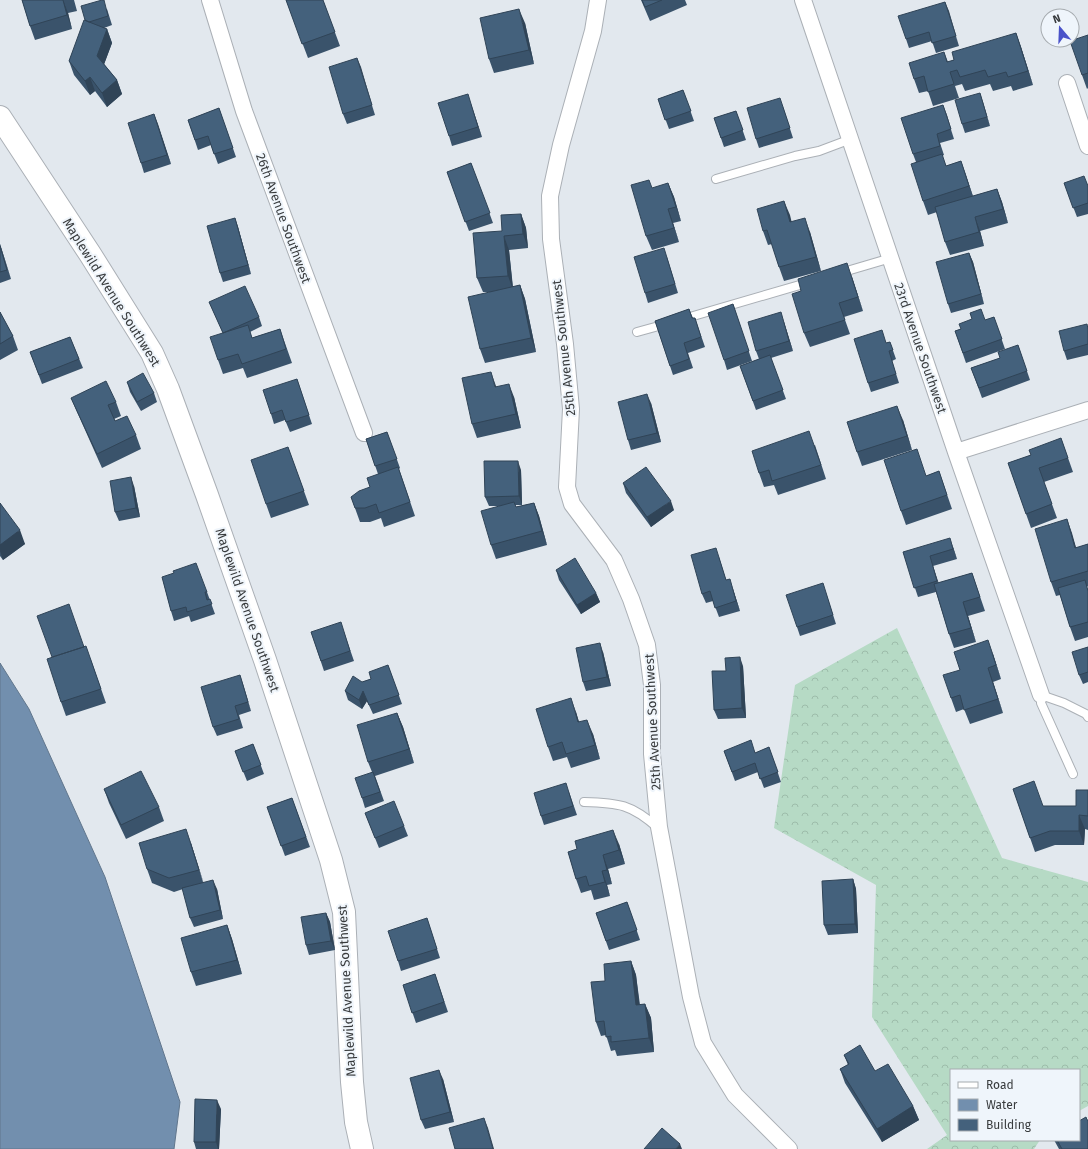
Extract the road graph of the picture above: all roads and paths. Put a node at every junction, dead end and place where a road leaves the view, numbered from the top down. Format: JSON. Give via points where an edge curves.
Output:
{"nodes":[{"id":1,"x":210,"y":0,"type":"edge"},
{"id":2,"x":598,"y":0,"type":"edge"},
{"id":3,"x":803,"y":0,"type":"edge"},
{"id":4,"x":1067,"y":83,"type":"dead end"},
{"id":5,"x":0,"y":117,"type":"edge"},
{"id":6,"x":851,"y":139,"type":"junction"},
{"id":7,"x":1088,"y":146,"type":"edge"},
{"id":8,"x":716,"y":180,"type":"dead end"},
{"id":9,"x":891,"y":258,"type":"junction"},
{"id":10,"x":832,"y":276,"type":"edge"},
{"id":11,"x":817,"y":280,"type":"edge"},
{"id":12,"x":637,"y":332,"type":"dead end"},
{"id":13,"x":1088,"y":410,"type":"edge"},
{"id":14,"x":364,"y":433,"type":"dead end"},
{"id":15,"x":956,"y":452,"type":"junction"},
{"id":16,"x":1041,"y":695,"type":"junction"},
{"id":17,"x":1088,"y":717,"type":"edge"},
{"id":18,"x":1072,"y":774,"type":"dead end"},
{"id":19,"x":584,"y":802,"type":"dead end"},
{"id":20,"x":660,"y":830,"type":"junction"},
{"id":21,"x":362,"y":1149,"type":"edge"},
{"id":22,"x":789,"y":1149,"type":"edge"}],
"edges":[{"from":1,"to":14,"type":"street","name":"26th Avenue Southwest","via":[[244,111]]},
{"from":2,"to":20,"type":"street","name":"25th Avenue Southwest","via":[[593,31],[561,145],[550,196],[551,239],[571,409],[567,486],[572,504],[614,560],[648,645],[652,685],[652,754]]},
{"from":3,"to":6,"type":"street","name":"23rd Avenue Southwest"},
{"from":4,"to":7,"type":"street"},
{"from":5,"to":21,"type":"street","name":"Maplewild Avenue Southwest","via":[[152,353],[205,488],[263,652],[331,860],[344,912],[352,1082]]},
{"from":6,"to":8,"type":"lane","via":[[819,151]]},
{"from":6,"to":9,"type":"street","name":"23rd Avenue Southwest"},
{"from":9,"to":10,"type":"lane"},
{"from":9,"to":15,"type":"street","name":"23rd Avenue Southwest"},
{"from":11,"to":12,"type":"lane"},
{"from":13,"to":15,"type":"street"},
{"from":15,"to":16,"type":"street","name":"23rd Avenue Southwest"},
{"from":16,"to":17,"type":"lane","via":[[1064,703]]},
{"from":16,"to":18,"type":"lane","via":[[1040,703]]},
{"from":19,"to":20,"type":"lane","via":[[610,802],[627,806],[643,815]]},
{"from":20,"to":22,"type":"street","name":"25th Avenue Southwest","via":[[690,997],[703,1043],[735,1095]]}]}
